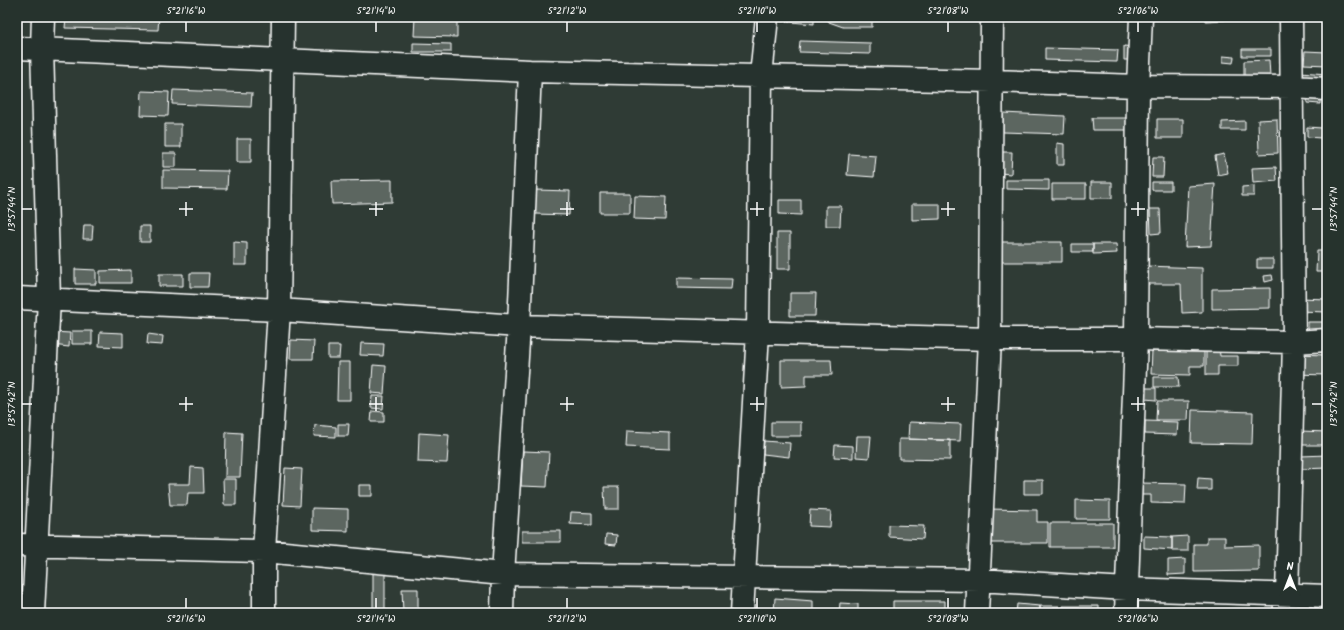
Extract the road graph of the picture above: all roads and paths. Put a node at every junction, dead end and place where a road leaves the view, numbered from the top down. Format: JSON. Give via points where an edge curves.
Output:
{"nodes":[{"id":1,"x":43,"y":17,"type":"edge"},
{"id":2,"x":283,"y":17,"type":"edge"},
{"id":3,"x":767,"y":17,"type":"edge"},
{"id":4,"x":992,"y":17,"type":"edge"},
{"id":5,"x":1141,"y":17,"type":"edge"},
{"id":6,"x":1292,"y":17,"type":"edge"},
{"id":7,"x":17,"y":48,"type":"edge"},
{"id":8,"x":42,"y":48,"type":"junction"},
{"id":9,"x":281,"y":59,"type":"junction"},
{"id":10,"x":530,"y":71,"type":"junction"},
{"id":11,"x":761,"y":76,"type":"junction"},
{"id":12,"x":992,"y":81,"type":"junction"},
{"id":13,"x":1138,"y":86,"type":"junction"},
{"id":14,"x":1292,"y":87,"type":"junction"},
{"id":15,"x":1327,"y":89,"type":"edge"},
{"id":16,"x":17,"y":298,"type":"edge"},
{"id":17,"x":49,"y":299,"type":"junction"},
{"id":18,"x":279,"y":310,"type":"junction"},
{"id":19,"x":519,"y":326,"type":"junction"},
{"id":20,"x":758,"y":332,"type":"junction"},
{"id":21,"x":990,"y":339,"type":"junction"},
{"id":22,"x":1136,"y":339,"type":"junction"},
{"id":23,"x":1327,"y":340,"type":"edge"},
{"id":24,"x":1294,"y":342,"type":"junction"},
{"id":25,"x":26,"y":545,"type":"edge"},
{"id":26,"x":264,"y":551,"type":"junction"},
{"id":27,"x":503,"y":574,"type":"junction"},
{"id":28,"x":743,"y":578,"type":"junction"},
{"id":29,"x":979,"y":580,"type":"junction"},
{"id":30,"x":1127,"y":588,"type":"junction"},
{"id":31,"x":1327,"y":596,"type":"edge"},
{"id":32,"x":1286,"y":604,"type":"edge"},
{"id":33,"x":33,"y":613,"type":"edge"},
{"id":34,"x":264,"y":613,"type":"edge"},
{"id":35,"x":502,"y":613,"type":"edge"},
{"id":36,"x":742,"y":613,"type":"edge"},
{"id":37,"x":977,"y":613,"type":"edge"},
{"id":38,"x":1126,"y":613,"type":"edge"}],
"edges":[{"from":1,"to":8,"type":"street"},
{"from":2,"to":9,"type":"street"},
{"from":3,"to":11,"type":"street"},
{"from":4,"to":12,"type":"street"},
{"from":5,"to":13,"type":"street"},
{"from":6,"to":14,"type":"street"},
{"from":7,"to":8,"type":"street"},
{"from":8,"to":9,"type":"street"},
{"from":8,"to":17,"type":"street"},
{"from":9,"to":10,"type":"street"},
{"from":9,"to":18,"type":"street"},
{"from":10,"to":11,"type":"street"},
{"from":10,"to":19,"type":"street"},
{"from":11,"to":12,"type":"street"},
{"from":11,"to":20,"type":"street"},
{"from":12,"to":13,"type":"street"},
{"from":12,"to":21,"type":"street"},
{"from":13,"to":14,"type":"street"},
{"from":13,"to":22,"type":"street"},
{"from":14,"to":15,"type":"street"},
{"from":14,"to":24,"type":"street"},
{"from":16,"to":17,"type":"street"},
{"from":17,"to":18,"type":"street"},
{"from":17,"to":25,"type":"street"},
{"from":18,"to":19,"type":"street"},
{"from":18,"to":26,"type":"street"},
{"from":19,"to":20,"type":"street"},
{"from":19,"to":27,"type":"street"},
{"from":20,"to":21,"type":"street"},
{"from":20,"to":28,"type":"street"},
{"from":21,"to":22,"type":"street"},
{"from":21,"to":29,"type":"street"},
{"from":22,"to":24,"type":"street"},
{"from":22,"to":30,"type":"street"},
{"from":23,"to":24,"type":"street"},
{"from":24,"to":32,"type":"street"},
{"from":25,"to":26,"type":"street"},
{"from":25,"to":33,"type":"street"},
{"from":26,"to":27,"type":"street"},
{"from":26,"to":34,"type":"street"},
{"from":27,"to":28,"type":"street"},
{"from":27,"to":35,"type":"street"},
{"from":28,"to":29,"type":"street"},
{"from":28,"to":36,"type":"street"},
{"from":29,"to":30,"type":"street"},
{"from":29,"to":37,"type":"street"},
{"from":30,"to":32,"type":"street"},
{"from":30,"to":38,"type":"street"},
{"from":31,"to":32,"type":"street"}]}
